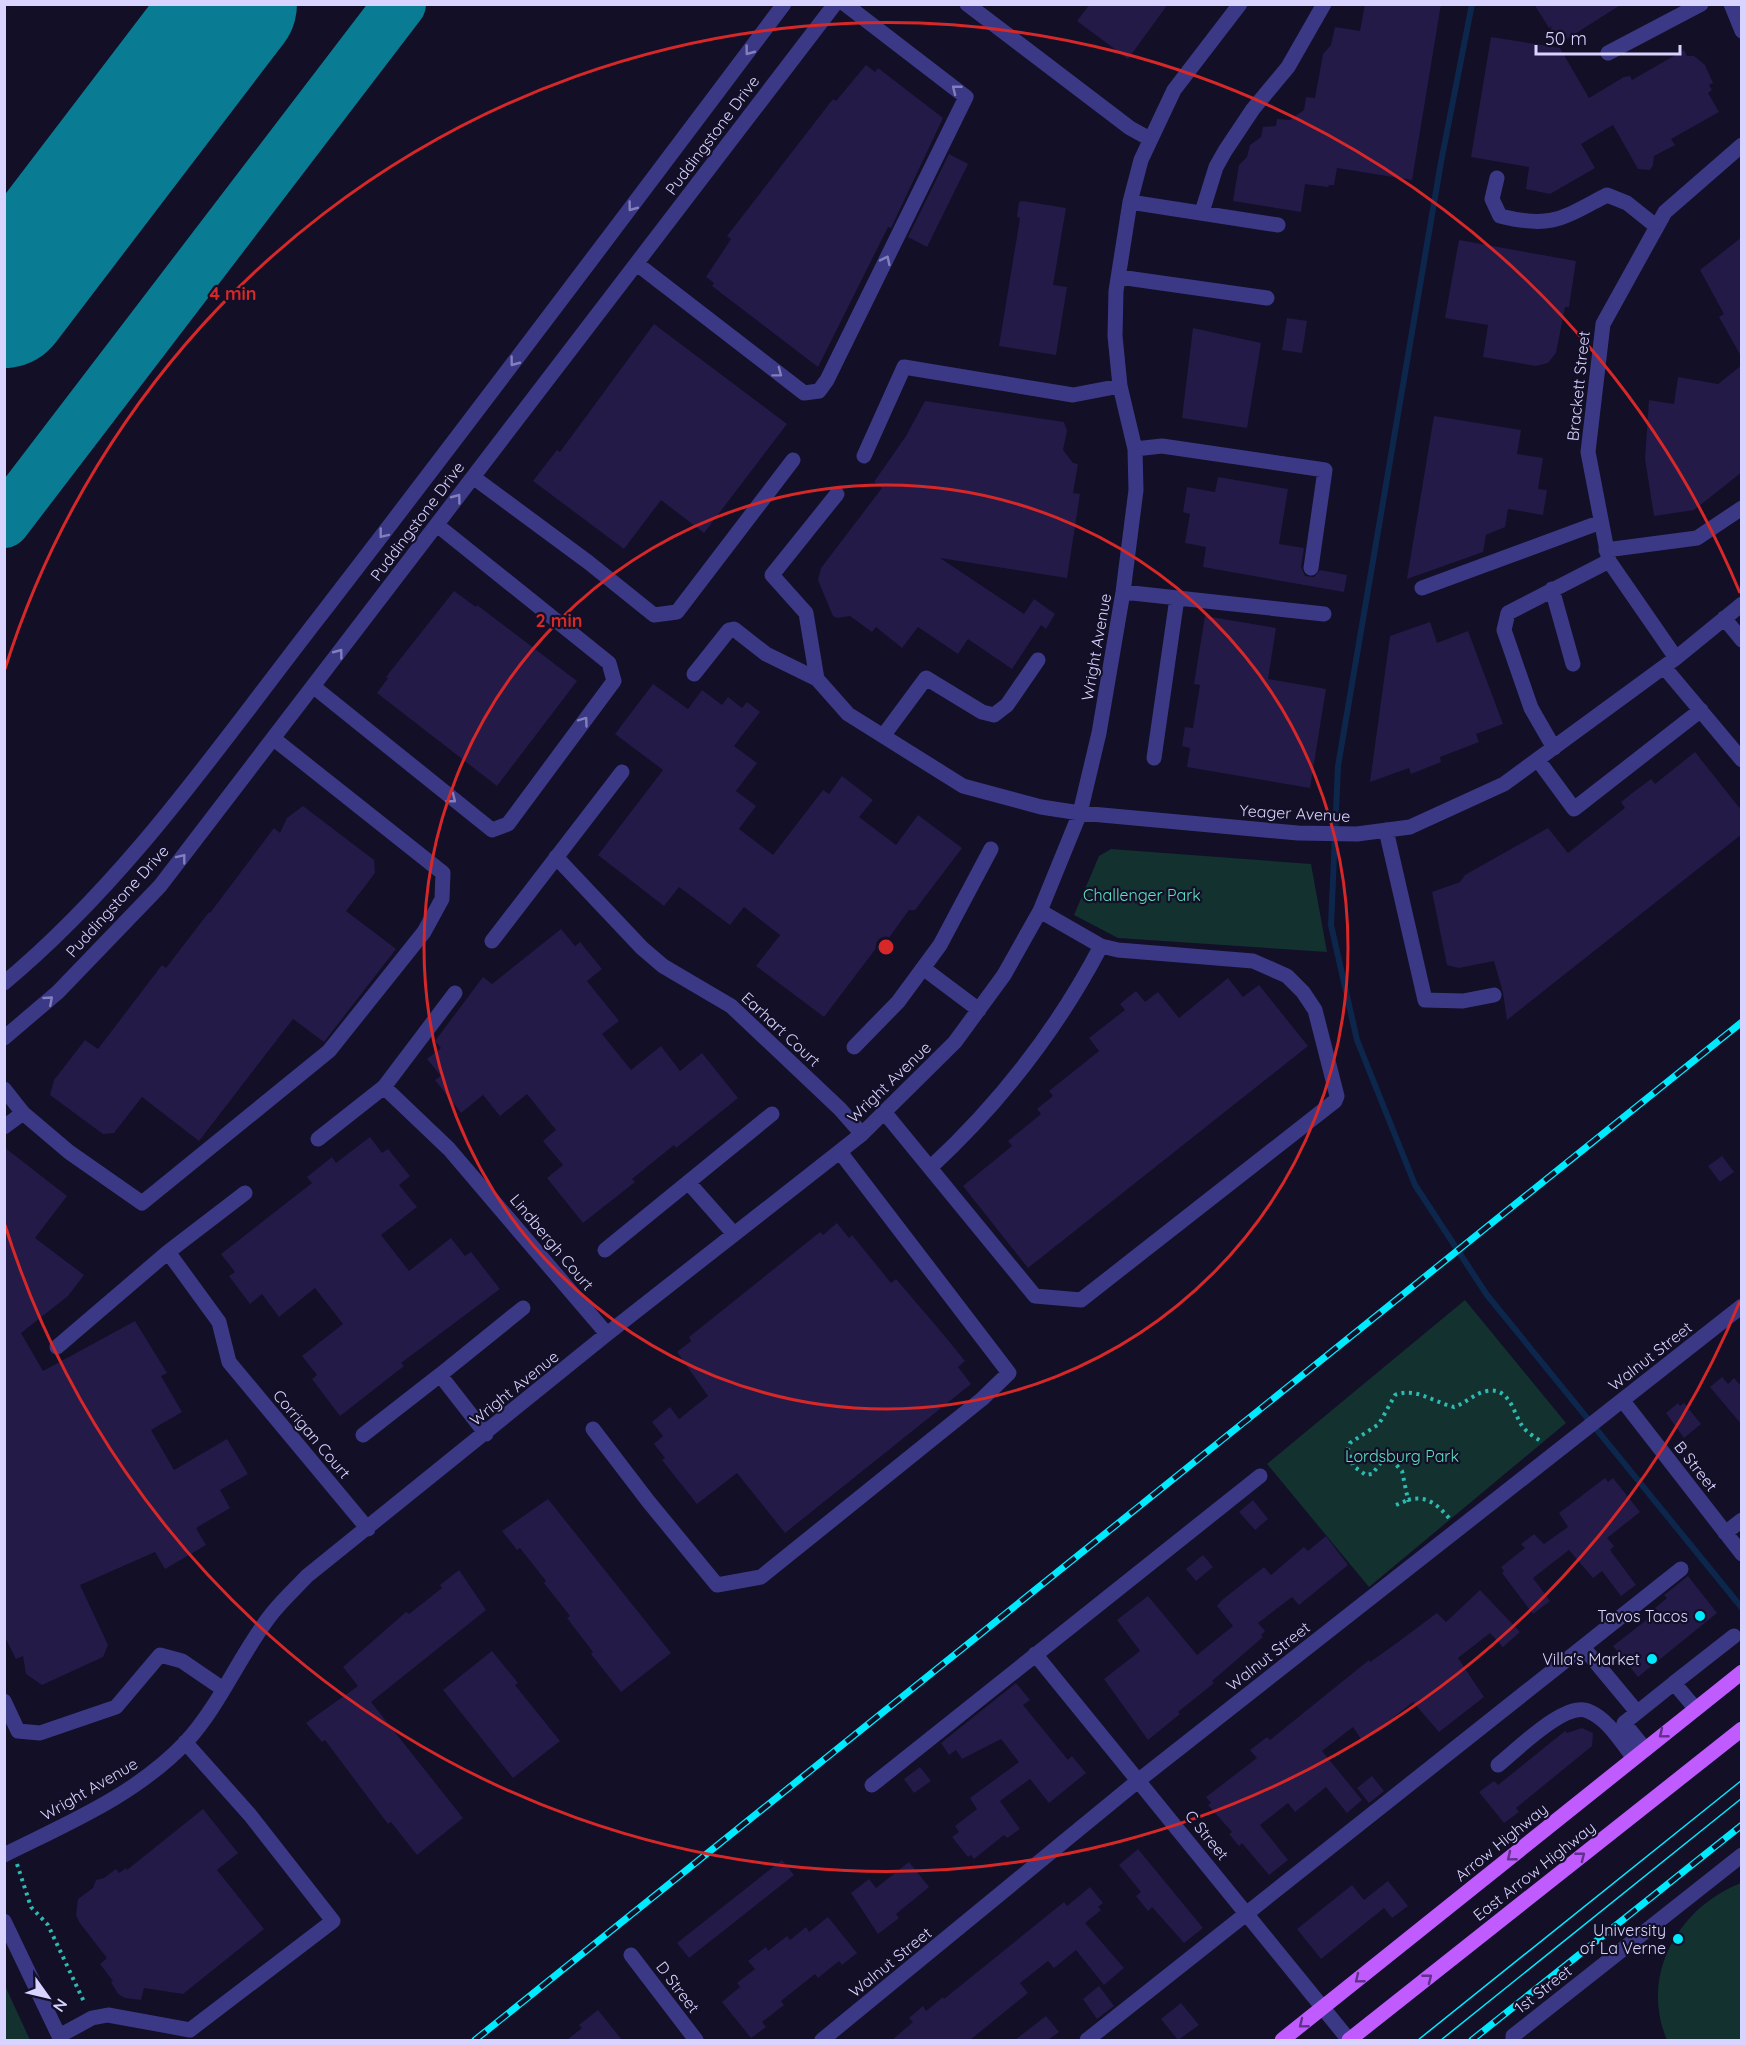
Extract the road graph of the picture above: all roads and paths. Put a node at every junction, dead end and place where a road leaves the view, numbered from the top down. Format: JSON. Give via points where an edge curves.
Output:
{"nodes":[{"id":1,"x":784,"y":4,"type":"edge"},
{"id":2,"x":835,"y":4,"type":"edge"},
{"id":3,"x":844,"y":4,"type":"edge"},
{"id":4,"x":967,"y":4,"type":"edge"},
{"id":5,"x":1240,"y":4,"type":"edge"},
{"id":6,"x":1324,"y":4,"type":"edge"},
{"id":7,"x":1701,"y":4,"type":"edge"},
{"id":8,"x":1731,"y":4,"type":"edge"},
{"id":9,"x":1742,"y":31,"type":"edge"},
{"id":10,"x":1608,"y":54,"type":"dead end"},
{"id":11,"x":1150,"y":139,"type":"junction"},
{"id":12,"x":1742,"y":145,"type":"edge"},
{"id":13,"x":1497,"y":178,"type":"dead end"},
{"id":14,"x":1130,"y":202,"type":"junction"},
{"id":15,"x":1202,"y":212,"type":"junction"},
{"id":16,"x":1278,"y":225,"type":"dead end"},
{"id":17,"x":1657,"y":227,"type":"junction"},
{"id":18,"x":637,"y":264,"type":"junction"},
{"id":19,"x":1119,"y":277,"type":"junction"},
{"id":20,"x":1268,"y":298,"type":"dead end"},
{"id":21,"x":1120,"y":386,"type":"junction"},
{"id":22,"x":1135,"y":449,"type":"junction"},
{"id":23,"x":864,"y":456,"type":"dead end"},
{"id":24,"x":793,"y":460,"type":"dead end"},
{"id":25,"x":473,"y":477,"type":"junction"},
{"id":26,"x":837,"y":494,"type":"dead end"},
{"id":27,"x":1742,"y":508,"type":"edge"},
{"id":28,"x":1601,"y":522,"type":"junction"},
{"id":29,"x":437,"y":525,"type":"junction"},
{"id":30,"x":1608,"y":555,"type":"junction"},
{"id":31,"x":1311,"y":568,"type":"dead end"},
{"id":32,"x":1422,"y":588,"type":"dead end"},
{"id":33,"x":1552,"y":589,"type":"junction"},
{"id":34,"x":1123,"y":592,"type":"junction"},
{"id":35,"x":1177,"y":598,"type":"junction"},
{"id":36,"x":1742,"y":604,"type":"edge"},
{"id":37,"x":1324,"y":614,"type":"dead end"},
{"id":38,"x":1724,"y":618,"type":"junction"},
{"id":39,"x":1742,"y":640,"type":"edge"},
{"id":40,"x":1038,"y":660,"type":"dead end"},
{"id":41,"x":1670,"y":663,"type":"junction"},
{"id":42,"x":1573,"y":664,"type":"dead end"},
{"id":43,"x":694,"y":674,"type":"dead end"},
{"id":44,"x":817,"y":679,"type":"junction"},
{"id":45,"x":314,"y":687,"type":"junction"},
{"id":46,"x":1701,"y":710,"type":"junction"},
{"id":47,"x":883,"y":736,"type":"junction"},
{"id":48,"x":274,"y":739,"type":"junction"},
{"id":49,"x":1554,"y":748,"type":"junction"},
{"id":50,"x":1154,"y":758,"type":"dead end"},
{"id":51,"x":1538,"y":760,"type":"junction"},
{"id":52,"x":1742,"y":760,"type":"edge"},
{"id":53,"x":622,"y":772,"type":"dead end"},
{"id":54,"x":1080,"y":813,"type":"junction"},
{"id":55,"x":1386,"y":830,"type":"junction"},
{"id":56,"x":991,"y":849,"type":"dead end"},
{"id":57,"x":556,"y":857,"type":"junction"},
{"id":58,"x":1040,"y":912,"type":"junction"},
{"id":59,"x":492,"y":941,"type":"dead end"},
{"id":60,"x":1101,"y":946,"type":"junction"},
{"id":61,"x":923,"y":968,"type":"junction"},
{"id":62,"x":4,"y":983,"type":"edge"},
{"id":63,"x":455,"y":993,"type":"dead end"},
{"id":64,"x":1494,"y":995,"type":"dead end"},
{"id":65,"x":979,"y":1010,"type":"junction"},
{"id":66,"x":4,"y":1038,"type":"edge"},
{"id":67,"x":854,"y":1047,"type":"dead end"},
{"id":68,"x":384,"y":1087,"type":"junction"},
{"id":69,"x":4,"y":1089,"type":"edge"},
{"id":70,"x":23,"y":1113,"type":"junction"},
{"id":71,"x":885,"y":1113,"type":"junction"},
{"id":72,"x":772,"y":1114,"type":"dead end"},
{"id":73,"x":4,"y":1127,"type":"edge"},
{"id":74,"x":862,"y":1134,"type":"junction"},
{"id":75,"x":318,"y":1139,"type":"dead end"},
{"id":76,"x":840,"y":1152,"type":"junction"},
{"id":77,"x":931,"y":1167,"type":"junction"},
{"id":78,"x":688,"y":1182,"type":"junction"},
{"id":79,"x":244,"y":1193,"type":"dead end"},
{"id":80,"x":734,"y":1234,"type":"junction"},
{"id":81,"x":605,"y":1250,"type":"dead end"},
{"id":82,"x":168,"y":1252,"type":"junction"},
{"id":83,"x":1742,"y":1306,"type":"edge"},
{"id":84,"x":523,"y":1308,"type":"dead end"},
{"id":85,"x":607,"y":1334,"type":"junction"},
{"id":86,"x":57,"y":1347,"type":"dead end"},
{"id":87,"x":440,"y":1374,"type":"junction"},
{"id":88,"x":1623,"y":1401,"type":"junction"},
{"id":89,"x":593,"y":1429,"type":"dead end"},
{"id":90,"x":486,"y":1434,"type":"junction"},
{"id":91,"x":363,"y":1435,"type":"dead end"},
{"id":92,"x":1543,"y":1442,"type":"dead end"},
{"id":93,"x":1260,"y":1476,"type":"dead end"},
{"id":94,"x":1408,"y":1500,"type":"junction"},
{"id":95,"x":1396,"y":1505,"type":"dead end"},
{"id":96,"x":1450,"y":1519,"type":"dead end"},
{"id":97,"x":1742,"y":1520,"type":"edge"},
{"id":98,"x":368,"y":1528,"type":"junction"},
{"id":99,"x":1725,"y":1533,"type":"junction"},
{"id":100,"x":1742,"y":1554,"type":"edge"},
{"id":101,"x":1681,"y":1569,"type":"dead end"},
{"id":102,"x":1734,"y":1636,"type":"dead end"},
{"id":103,"x":1583,"y":1647,"type":"junction"},
{"id":104,"x":1035,"y":1654,"type":"junction"},
{"id":105,"x":1742,"y":1672,"type":"edge"},
{"id":106,"x":1674,"y":1683,"type":"junction"},
{"id":107,"x":223,"y":1689,"type":"junction"},
{"id":108,"x":4,"y":1701,"type":"edge"},
{"id":109,"x":1695,"y":1708,"type":"junction"},
{"id":110,"x":1636,"y":1712,"type":"junction"},
{"id":111,"x":1742,"y":1729,"type":"edge"},
{"id":112,"x":185,"y":1742,"type":"junction"},
{"id":113,"x":1640,"y":1753,"type":"junction"},
{"id":114,"x":1498,"y":1765,"type":"dead end"},
{"id":115,"x":1140,"y":1780,"type":"junction"},
{"id":116,"x":872,"y":1785,"type":"dead end"},
{"id":117,"x":4,"y":1855,"type":"edge"},
{"id":118,"x":1742,"y":1855,"type":"edge"},
{"id":119,"x":23,"y":1876,"type":"dead end"},
{"id":120,"x":1247,"y":1913,"type":"junction"},
{"id":121,"x":4,"y":1921,"type":"edge"},
{"id":122,"x":631,"y":1955,"type":"dead end"},
{"id":123,"x":1323,"y":2007,"type":"junction"},
{"id":124,"x":92,"y":2018,"type":"junction"},
{"id":125,"x":60,"y":2038,"type":"edge"},
{"id":126,"x":696,"y":2040,"type":"edge"},
{"id":127,"x":822,"y":2040,"type":"edge"},
{"id":128,"x":1088,"y":2040,"type":"edge"},
{"id":129,"x":1282,"y":2040,"type":"edge"},
{"id":130,"x":1349,"y":2040,"type":"edge"},
{"id":131,"x":1513,"y":2040,"type":"edge"}],
"edges":[{"from":1,"to":62,"type":"street","name":"Puddingstone Drive","one_way":true,"via":[[414,494],[116,876],[36,957]]},
{"from":2,"to":18,"type":"street","name":"Puddingstone Drive"},
{"from":18,"to":3,"type":"street","one_way":true,"via":[[804,393],[819,391],[966,97]]},
{"from":4,"to":11,"type":"street","via":[[1130,128]]},
{"from":5,"to":11,"type":"street","name":"Wright Avenue","via":[[1174,90]]},
{"from":6,"to":15,"type":"street","via":[[1288,67],[1225,151]]},
{"from":7,"to":10,"type":"street"},
{"from":8,"to":9,"type":"street"},
{"from":11,"to":14,"type":"street","name":"Wright Avenue"},
{"from":12,"to":17,"type":"street","name":"Brackett Street","via":[[1665,212]]},
{"from":13,"to":17,"type":"street","via":[[1492,200],[1500,216],[1524,222],[1558,221],[1607,195],[1627,203]]},
{"from":14,"to":15,"type":"street"},
{"from":14,"to":19,"type":"street","name":"Wright Avenue"},
{"from":15,"to":16,"type":"street"},
{"from":17,"to":28,"type":"street","name":"Brackett Street","via":[[1603,324],[1588,452]]},
{"from":18,"to":25,"type":"street","name":"Puddingstone Drive"},
{"from":19,"to":20,"type":"street"},
{"from":19,"to":21,"type":"street","name":"Wright Avenue","via":[[1115,336]]},
{"from":21,"to":22,"type":"street","name":"Wright Avenue"},
{"from":21,"to":23,"type":"street","via":[[1073,395],[904,367]]},
{"from":22,"to":31,"type":"street","via":[[1162,446],[1325,470]]},
{"from":22,"to":34,"type":"street","name":"Wright Avenue","via":[[1136,499]]},
{"from":24,"to":25,"type":"street","via":[[677,612],[654,615]]},
{"from":29,"to":25,"type":"street","name":"Puddingstone Drive","one_way":true},
{"from":26,"to":44,"type":"street","via":[[772,575],[806,613]]},
{"from":27,"to":30,"type":"street","via":[[1697,538]]},
{"from":28,"to":30,"type":"street","name":"Brackett Street"},
{"from":28,"to":32,"type":"street"},
{"from":45,"to":29,"type":"street","name":"Puddingstone Drive","one_way":true},
{"from":45,"to":29,"type":"street","one_way":true,"via":[[492,830],[508,824],[614,681],[609,663]]},
{"from":30,"to":33,"type":"street"},
{"from":30,"to":41,"type":"street","name":"Brackett Street"},
{"from":33,"to":42,"type":"street"},
{"from":33,"to":49,"type":"street","via":[[1508,613],[1504,630],[1531,708]]},
{"from":34,"to":35,"type":"street"},
{"from":34,"to":54,"type":"street","name":"Wright Avenue","via":[[1099,733]]},
{"from":35,"to":37,"type":"street"},
{"from":35,"to":50,"type":"street"},
{"from":36,"to":38,"type":"street","name":"Yeager Avenue"},
{"from":38,"to":39,"type":"street"},
{"from":38,"to":41,"type":"street","name":"Yeager Avenue"},
{"from":40,"to":47,"type":"street","via":[[1007,705],[994,715],[982,712],[926,678]]},
{"from":41,"to":46,"type":"street","name":"Brackett Street"},
{"from":41,"to":49,"type":"street","name":"Yeager Avenue"},
{"from":43,"to":44,"type":"street","via":[[729,630],[734,629],[766,654]]},
{"from":44,"to":47,"type":"street","name":"Yeager Avenue","via":[[848,714]]},
{"from":45,"to":48,"type":"street","name":"Puddingstone Drive"},
{"from":46,"to":51,"type":"street","via":[[1574,809]]},
{"from":46,"to":52,"type":"street","name":"Brackett Street"},
{"from":47,"to":54,"type":"street","name":"Yeager Avenue","via":[[963,786]]},
{"from":66,"to":48,"type":"street","name":"Puddingstone Drive","one_way":true,"via":[[58,992],[160,886]]},
{"from":48,"to":70,"type":"street","via":[[443,873],[442,899],[424,932],[329,1051],[142,1203],[69,1152]]},
{"from":49,"to":51,"type":"street","name":"Yeager Avenue"},
{"from":51,"to":55,"type":"street","name":"Yeager Avenue","via":[[1504,784],[1410,827]]},
{"from":53,"to":57,"type":"street"},
{"from":54,"to":55,"type":"street","name":"Yeager Avenue","via":[[1312,833]]},
{"from":54,"to":58,"type":"street","name":"Wright Avenue"},
{"from":55,"to":64,"type":"street","via":[[1425,1000],[1462,1001]]},
{"from":56,"to":61,"type":"street","via":[[940,945]]},
{"from":57,"to":59,"type":"street"},
{"from":57,"to":74,"type":"street","name":"Earhart Court","via":[[663,966],[731,1006]]},
{"from":58,"to":60,"type":"street"},
{"from":58,"to":65,"type":"street","name":"Wright Avenue"},
{"from":60,"to":77,"type":"street","via":[[1061,1017],[1030,1060],[981,1119]]},
{"from":60,"to":77,"type":"street","via":[[1253,961],[1287,976],[1315,1010],[1337,1096],[1335,1101],[1081,1300],[1035,1296]]},
{"from":61,"to":65,"type":"street"},
{"from":61,"to":67,"type":"street","via":[[898,1002]]},
{"from":63,"to":68,"type":"street"},
{"from":65,"to":71,"type":"street","name":"Wright Avenue","via":[[955,1042]]},
{"from":68,"to":75,"type":"street"},
{"from":68,"to":85,"type":"street","name":"Lindbergh Court","via":[[449,1149]]},
{"from":69,"to":70,"type":"street"},
{"from":70,"to":73,"type":"street"},
{"from":71,"to":74,"type":"street","name":"Wright Avenue"},
{"from":71,"to":77,"type":"street"},
{"from":72,"to":78,"type":"street"},
{"from":74,"to":76,"type":"street","name":"Wright Avenue"},
{"from":76,"to":80,"type":"street","name":"Wright Avenue"},
{"from":76,"to":89,"type":"street","via":[[1009,1373],[761,1577],[717,1586]]},
{"from":78,"to":80,"type":"street"},
{"from":78,"to":81,"type":"street"},
{"from":79,"to":82,"type":"street"},
{"from":80,"to":85,"type":"street","name":"Wright Avenue"},
{"from":82,"to":86,"type":"street"},
{"from":82,"to":98,"type":"street","name":"Corrigan Court","via":[[219,1322],[229,1362]]},
{"from":83,"to":88,"type":"street","name":"Walnut Street"},
{"from":84,"to":87,"type":"street"},
{"from":85,"to":90,"type":"street","name":"Wright Avenue"},
{"from":87,"to":90,"type":"street"},
{"from":87,"to":91,"type":"street"},
{"from":88,"to":99,"type":"street","name":"B Street"},
{"from":88,"to":115,"type":"street","name":"Walnut Street"},
{"from":90,"to":98,"type":"street","name":"Wright Avenue"},
{"from":92,"to":94,"type":"path","via":[[1521,1425],[1502,1394],[1483,1392],[1454,1407],[1404,1391],[1395,1395],[1379,1424],[1350,1443],[1348,1449],[1353,1466],[1366,1475],[1372,1474],[1383,1460],[1391,1459],[1398,1464]]},
{"from":93,"to":104,"type":"street"},
{"from":94,"to":95,"type":"path"},
{"from":94,"to":96,"type":"path","via":[[1427,1499]]},
{"from":97,"to":99,"type":"street"},
{"from":98,"to":107,"type":"street","name":"Wright Avenue","via":[[307,1576],[267,1618]]},
{"from":99,"to":100,"type":"street","name":"B Street"},
{"from":101,"to":103,"type":"street"},
{"from":102,"to":106,"type":"street"},
{"from":103,"to":110,"type":"street"},
{"from":103,"to":120,"type":"street"},
{"from":104,"to":115,"type":"street","name":"C Street"},
{"from":104,"to":116,"type":"street"},
{"from":105,"to":109,"type":"main road","name":"Arrow Highway"},
{"from":106,"to":109,"type":"street"},
{"from":106,"to":110,"type":"street"},
{"from":107,"to":108,"type":"street","via":[[182,1661],[160,1655],[116,1707],[40,1733],[18,1731]]},
{"from":107,"to":112,"type":"street","name":"Wright Avenue"},
{"from":109,"to":113,"type":"main road","name":"Arrow Highway","one_way":true},
{"from":110,"to":113,"type":"street","via":[[1624,1723]]},
{"from":130,"to":111,"type":"main road","name":"East Arrow Highway","one_way":true},
{"from":112,"to":117,"type":"street","name":"Wright Avenue","via":[[152,1774],[116,1798]]},
{"from":112,"to":124,"type":"street","via":[[250,1815],[333,1921],[190,2030],[108,2015]]},
{"from":113,"to":114,"type":"street","via":[[1603,1721],[1588,1711],[1576,1709],[1563,1714]]},
{"from":113,"to":123,"type":"main road","name":"Arrow Highway","one_way":true},
{"from":115,"to":120,"type":"street","name":"C Street"},
{"from":115,"to":127,"type":"street","name":"Walnut Street"},
{"from":118,"to":131,"type":"street","name":"1st Street","via":[[1513,2036]]},
{"from":119,"to":124,"type":"path","via":[[31,1907],[48,1925]]},
{"from":120,"to":123,"type":"street","name":"C Street"},
{"from":120,"to":128,"type":"street"},
{"from":121,"to":125,"type":"street"},
{"from":122,"to":126,"type":"street","name":"D Street"},
{"from":123,"to":129,"type":"main road","name":"Arrow Highway","one_way":true},
{"from":123,"to":130,"type":"street","name":"C Street"},
{"from":124,"to":125,"type":"street"}]}
